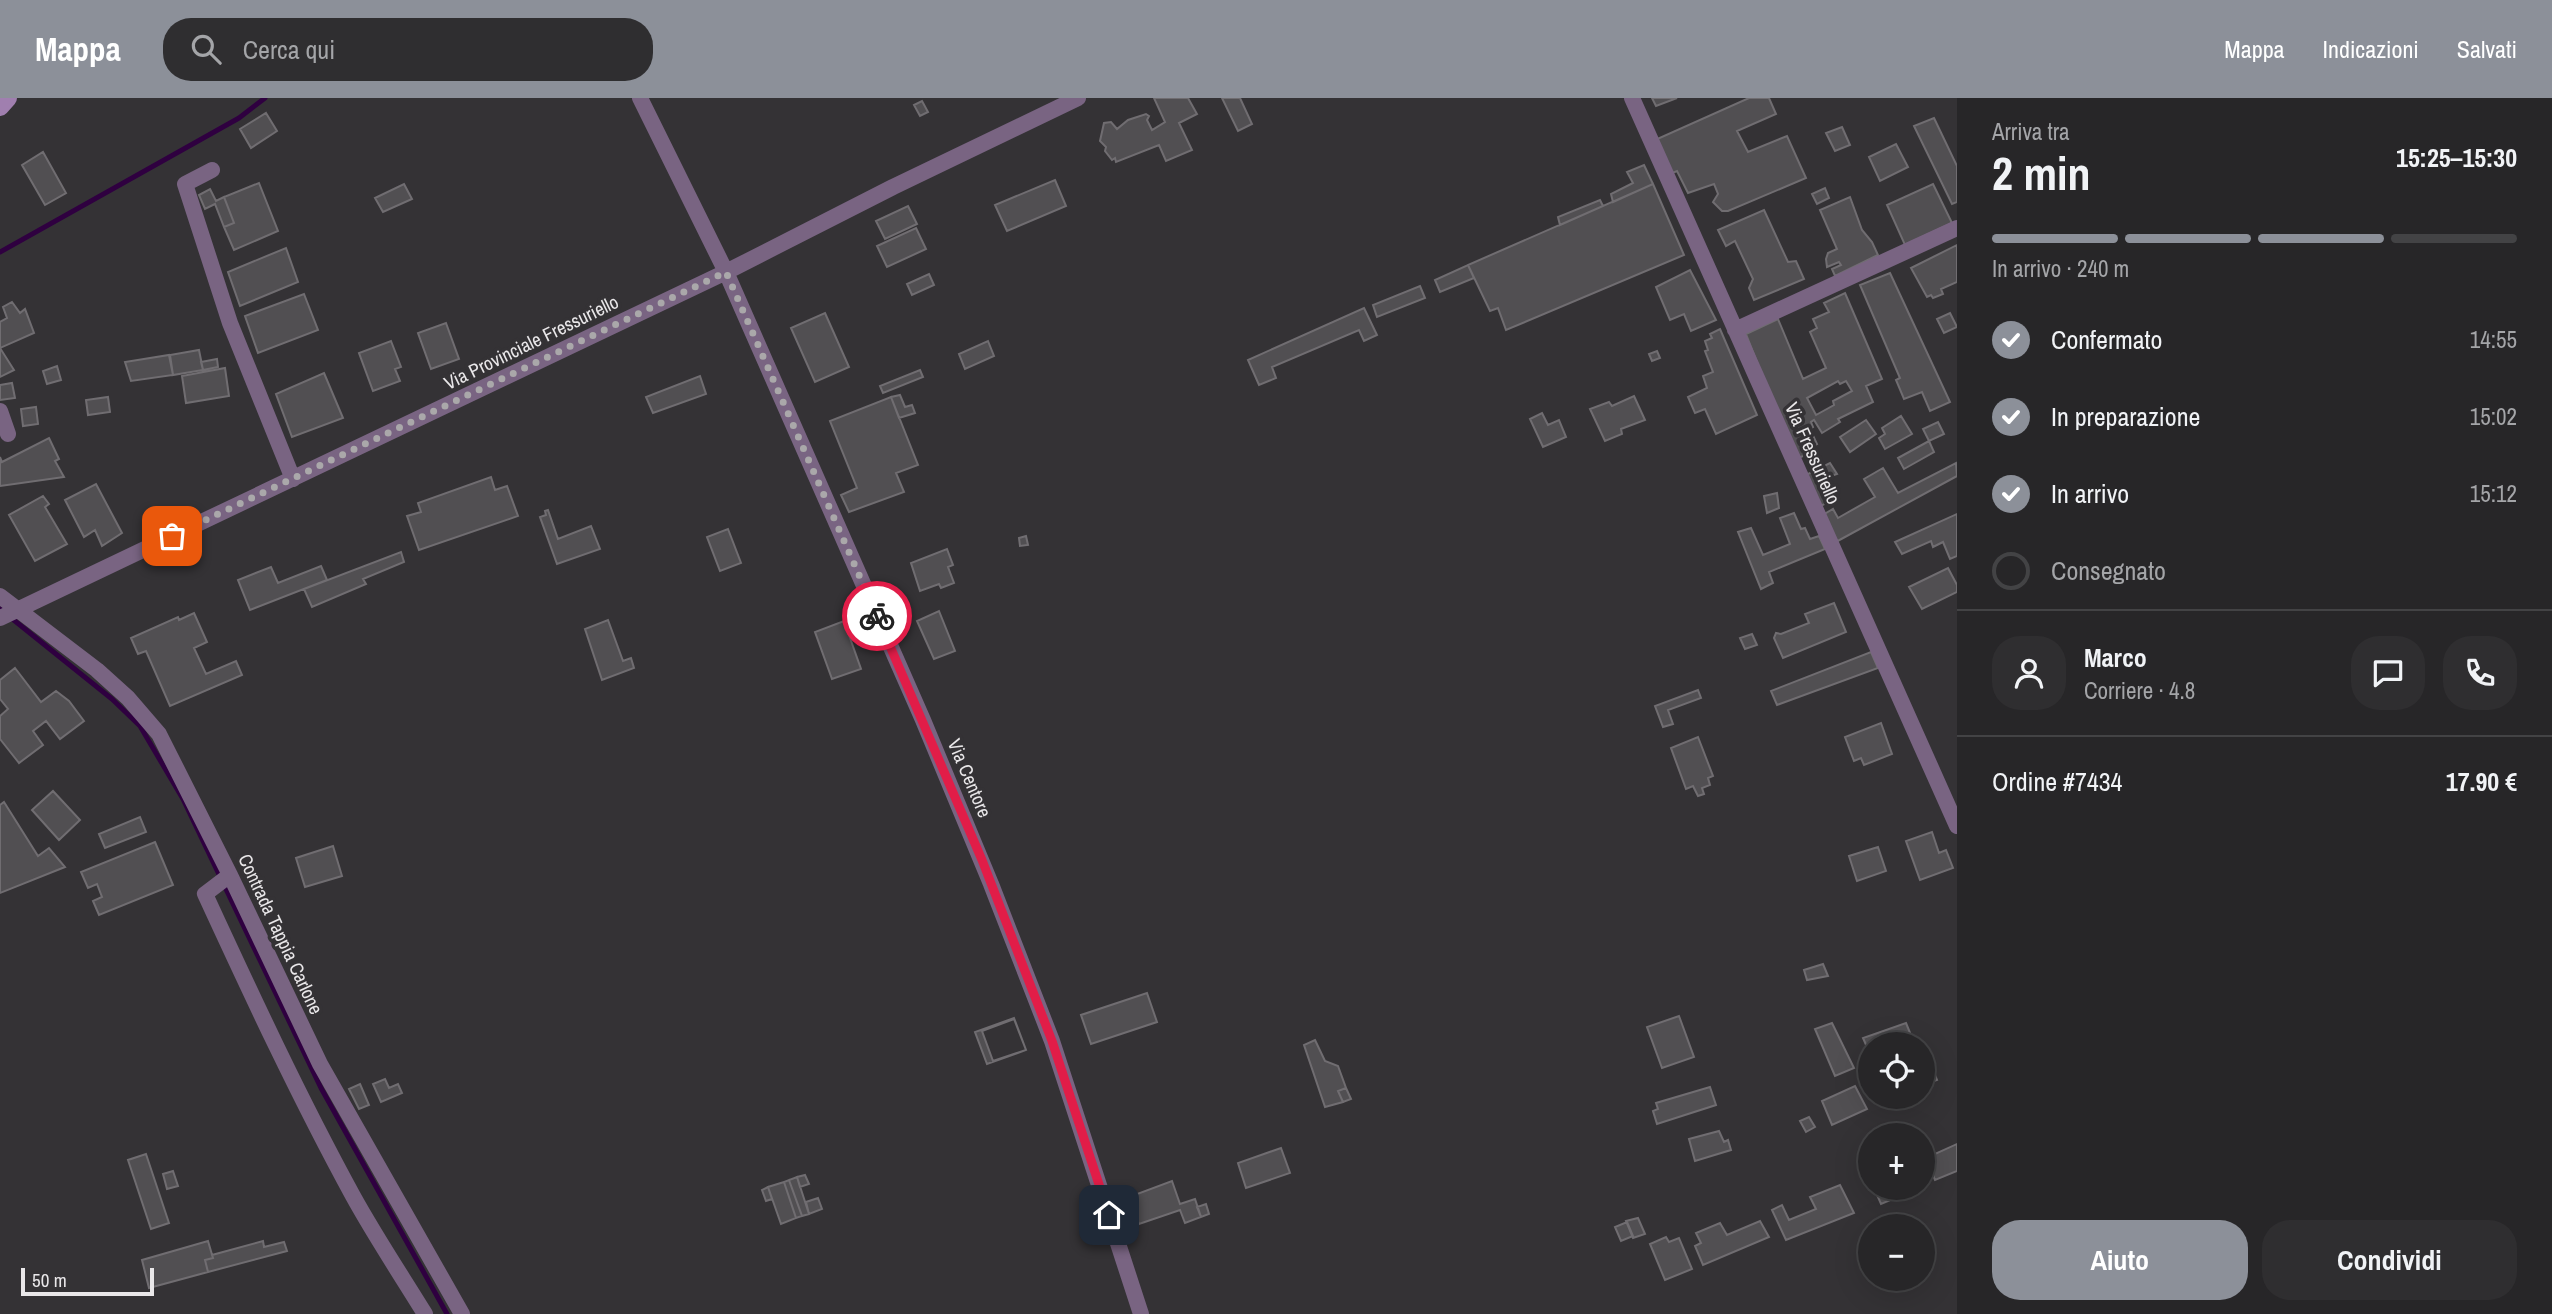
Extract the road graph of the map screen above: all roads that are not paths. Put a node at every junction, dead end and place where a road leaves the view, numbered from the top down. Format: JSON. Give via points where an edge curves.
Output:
{"nodes":[{"id":1,"x":8,"y":98,"type":"edge"},
{"id":2,"x":640,"y":98,"type":"edge"},
{"id":3,"x":1078,"y":98,"type":"edge"},
{"id":4,"x":1632,"y":98,"type":"edge"},
{"id":5,"x":0,"y":107,"type":"edge"},
{"id":6,"x":212,"y":170,"type":"dead end"},
{"id":7,"x":1957,"y":228,"type":"edge"},
{"id":8,"x":726,"y":272,"type":"junction"},
{"id":9,"x":1735,"y":330,"type":"junction"},
{"id":10,"x":0,"y":411,"type":"edge"},
{"id":11,"x":8,"y":434,"type":"dead end"},
{"id":12,"x":293,"y":479,"type":"junction"},
{"id":13,"x":0,"y":596,"type":"edge"},
{"id":14,"x":17,"y":610,"type":"junction"},
{"id":15,"x":0,"y":618,"type":"edge"},
{"id":16,"x":1957,"y":826,"type":"edge"},
{"id":17,"x":230,"y":875,"type":"junction"},
{"id":18,"x":425,"y":1314,"type":"edge"},
{"id":19,"x":462,"y":1314,"type":"edge"},
{"id":20,"x":1141,"y":1314,"type":"edge"}],
"edges":[{"from":1,"to":5,"type":"street"},
{"from":2,"to":8,"type":"street","name":"Via Centore"},
{"from":3,"to":8,"type":"street","name":"Via Provinciale Fressuriello"},
{"from":4,"to":9,"type":"street","name":"Via Fressuriello"},
{"from":6,"to":12,"type":"street","via":[[185,184],[230,323]]},
{"from":7,"to":9,"type":"street"},
{"from":8,"to":12,"type":"street","name":"Via Provinciale Fressuriello"},
{"from":8,"to":20,"type":"street","name":"Via Centore","via":[[991,884],[1052,1041]]},
{"from":9,"to":16,"type":"street","name":"Via Fressuriello"},
{"from":10,"to":11,"type":"street"},
{"from":12,"to":14,"type":"street","name":"Via Provinciale Fressuriello"},
{"from":13,"to":14,"type":"street","name":"Contrada Tappia Carlone"},
{"from":14,"to":15,"type":"street","name":"Via Provinciale Fressuriello"},
{"from":14,"to":17,"type":"street","name":"Contrada Tappia Carlone","via":[[104,677],[159,734]]},
{"from":17,"to":18,"type":"street","via":[[205,894],[319,1132]]},
{"from":17,"to":19,"type":"street","name":"Contrada Tappia Carlone","via":[[320,1064]]}]}
